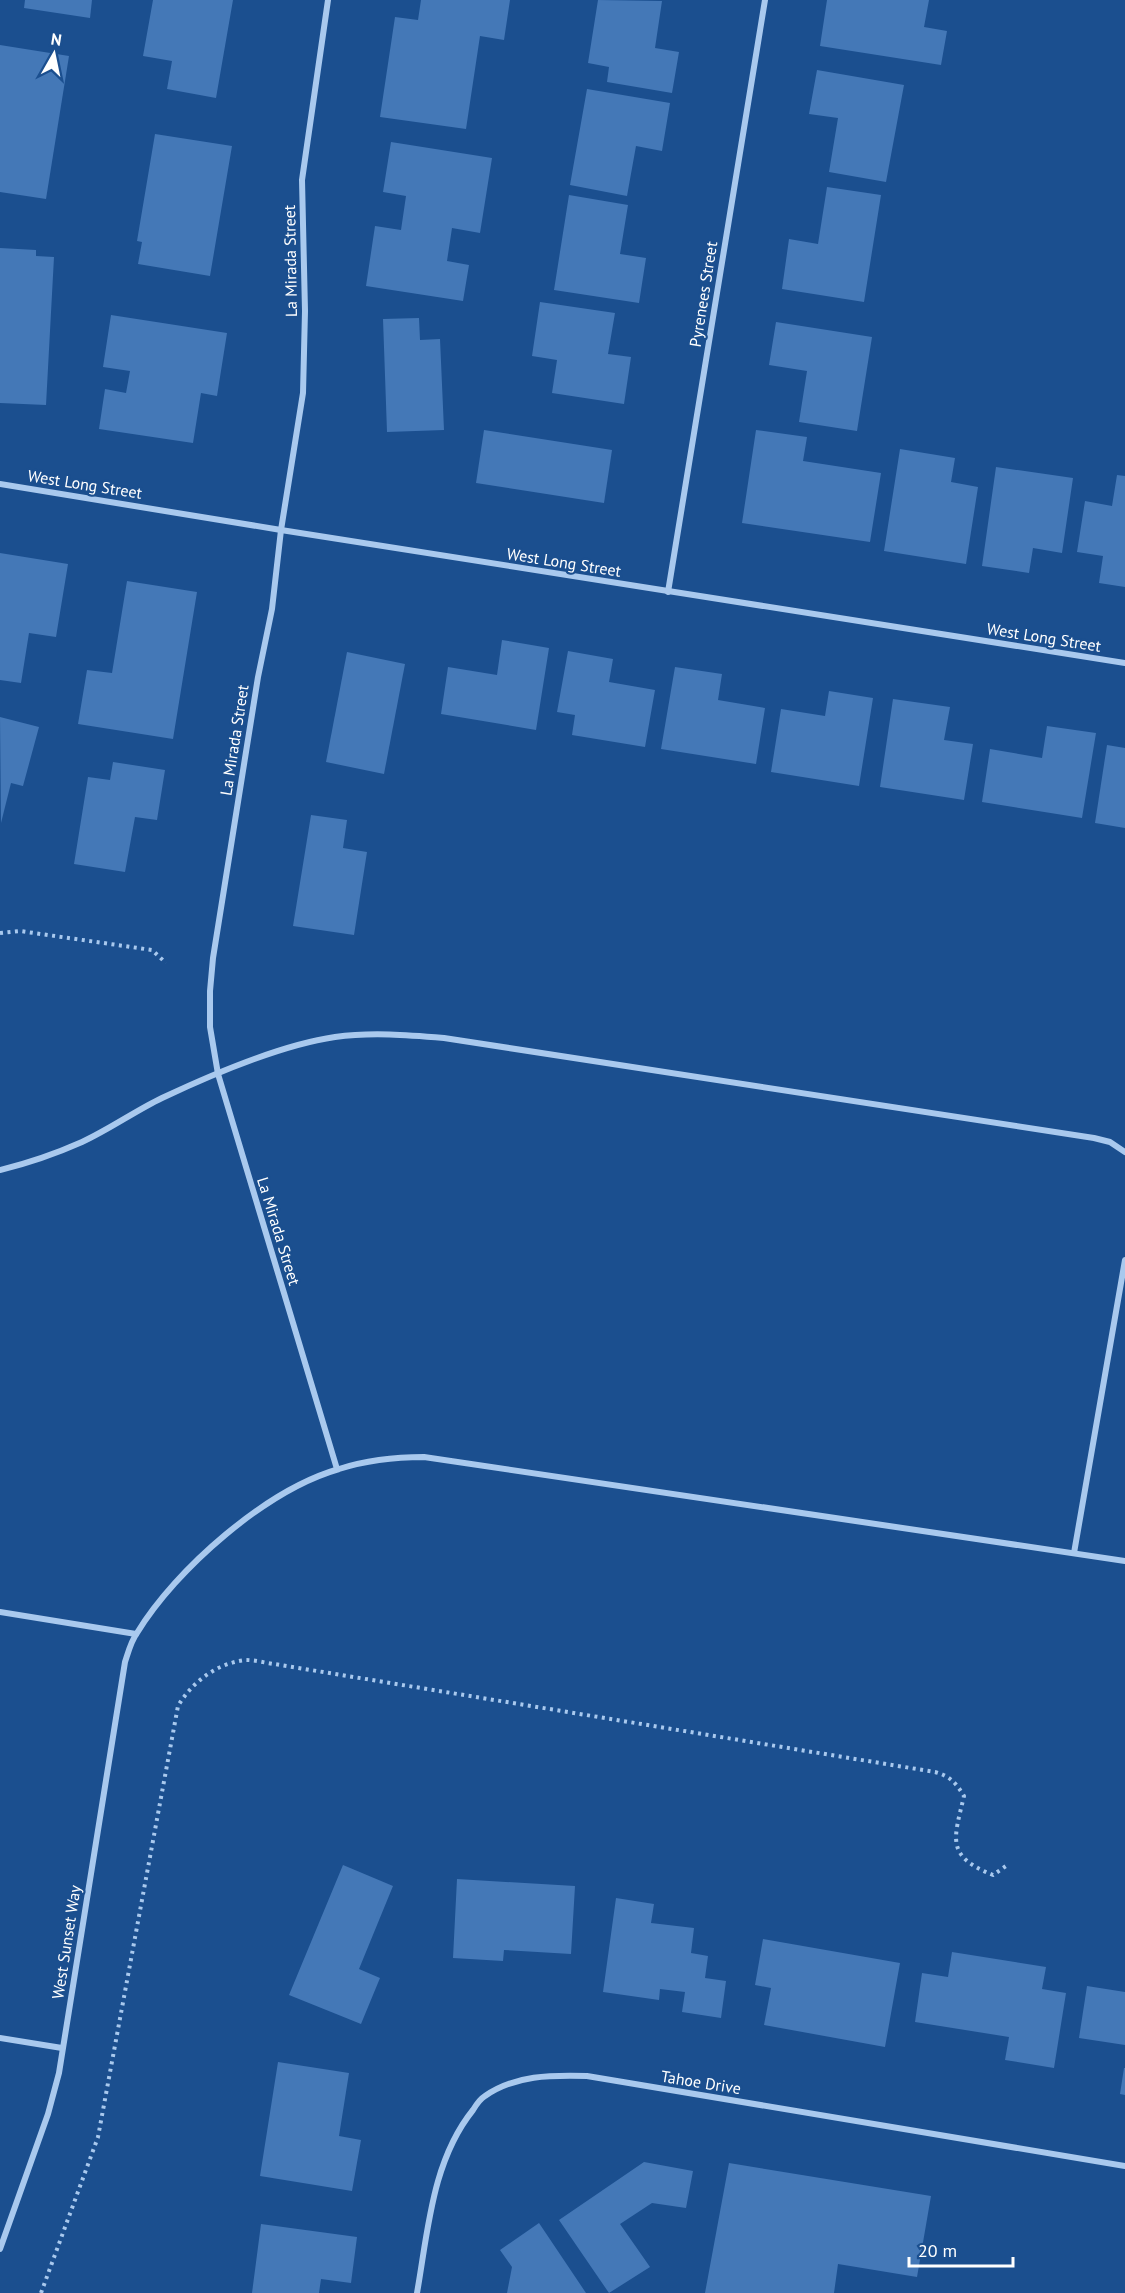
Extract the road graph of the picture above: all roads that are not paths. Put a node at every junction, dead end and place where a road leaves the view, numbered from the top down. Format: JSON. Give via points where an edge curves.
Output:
{"nodes":[{"id":1,"x":328,"y":0,"type":"edge"},
{"id":2,"x":765,"y":0,"type":"edge"},
{"id":3,"x":0,"y":484,"type":"edge"},
{"id":4,"x":281,"y":530,"type":"junction"},
{"id":5,"x":668,"y":592,"type":"junction"},
{"id":6,"x":1125,"y":663,"type":"edge"},
{"id":7,"x":218,"y":1074,"type":"junction"},
{"id":8,"x":1125,"y":1152,"type":"edge"},
{"id":9,"x":0,"y":1170,"type":"edge"},
{"id":10,"x":1125,"y":1260,"type":"edge"},
{"id":11,"x":337,"y":1469,"type":"junction"},
{"id":12,"x":1074,"y":1553,"type":"junction"},
{"id":13,"x":1125,"y":1561,"type":"edge"},
{"id":14,"x":0,"y":1611,"type":"edge"},
{"id":15,"x":136,"y":1634,"type":"junction"},
{"id":16,"x":0,"y":2038,"type":"edge"},
{"id":17,"x":62,"y":2048,"type":"junction"},
{"id":18,"x":1125,"y":2166,"type":"edge"},
{"id":19,"x":0,"y":2249,"type":"edge"},
{"id":20,"x":417,"y":2293,"type":"edge"}],
"edges":[{"from":1,"to":4,"type":"street","name":"La Mirada Street","via":[[302,180],[303,393]]},
{"from":2,"to":5,"type":"street","name":"Pyrenees Street"},
{"from":3,"to":4,"type":"street","name":"West Long Street"},
{"from":4,"to":5,"type":"street","name":"West Long Street"},
{"from":4,"to":7,"type":"street","name":"La Mirada Street","via":[[272,609],[213,958],[209,1018]]},
{"from":5,"to":6,"type":"street","name":"West Long Street"},
{"from":7,"to":8,"type":"street","via":[[306,1042],[336,1037],[444,1038],[1094,1138]]},
{"from":7,"to":9,"type":"street","via":[[84,1141],[37,1161]]},
{"from":7,"to":11,"type":"street","name":"La Mirada Street"},
{"from":10,"to":12,"type":"street"},
{"from":11,"to":12,"type":"street","name":"West Sunset Way","via":[[398,1457],[434,1458]]},
{"from":11,"to":15,"type":"street","name":"West Sunset Way","via":[[279,1496],[217,1540],[170,1589]]},
{"from":12,"to":13,"type":"street","name":"West Sunset Way"},
{"from":14,"to":15,"type":"street"},
{"from":15,"to":17,"type":"street","name":"West Sunset Way","via":[[125,1662]]},
{"from":16,"to":17,"type":"street"},
{"from":17,"to":19,"type":"street","name":"West Sunset Way","via":[[48,2114]]},
{"from":18,"to":20,"type":"street","name":"Tahoe Drive","via":[[598,2078],[548,2075],[511,2083],[483,2097],[464,2120],[447,2150],[436,2184]]}]}
